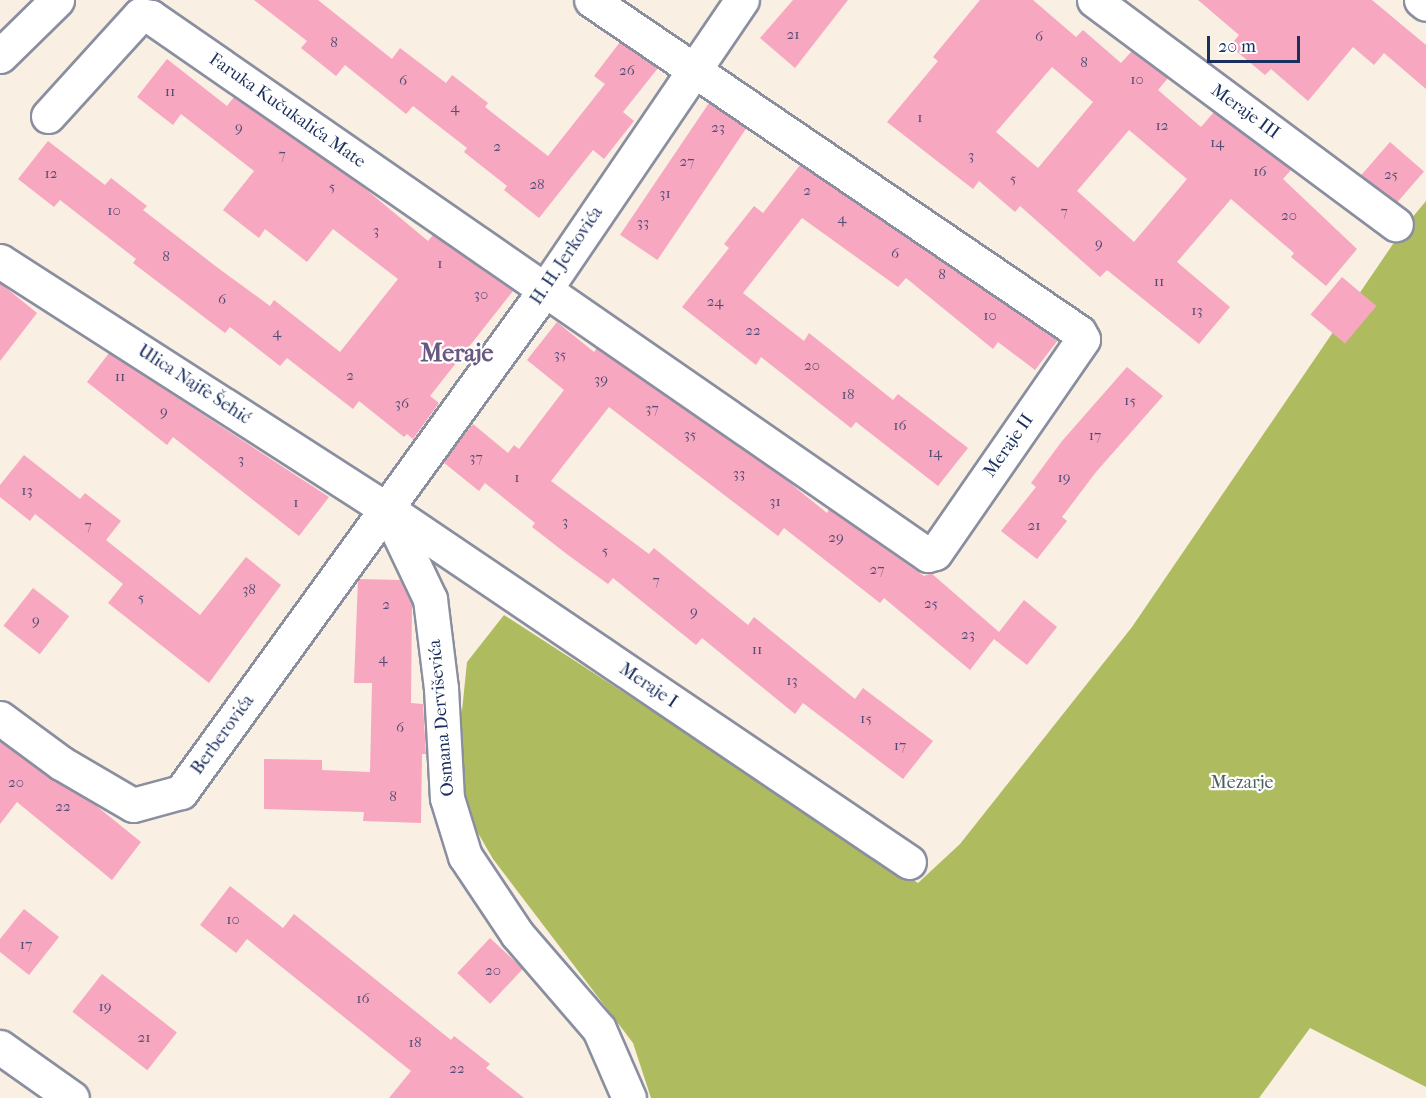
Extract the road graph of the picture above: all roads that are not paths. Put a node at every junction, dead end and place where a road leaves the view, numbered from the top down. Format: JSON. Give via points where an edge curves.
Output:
{"nodes":[{"id":1,"x":57,"y":0,"type":"edge"},
{"id":2,"x":591,"y":0,"type":"edge"},
{"id":3,"x":742,"y":0,"type":"edge"},
{"id":4,"x":1094,"y":0,"type":"edge"},
{"id":5,"x":1420,"y":0,"type":"edge"},
{"id":6,"x":1426,"y":4,"type":"edge"},
{"id":7,"x":0,"y":56,"type":"edge"},
{"id":8,"x":692,"y":72,"type":"junction"},
{"id":9,"x":48,"y":116,"type":"dead end"},
{"id":10,"x":1396,"y":224,"type":"dead end"},
{"id":11,"x":0,"y":261,"type":"edge"},
{"id":12,"x":544,"y":291,"type":"junction"},
{"id":13,"x":387,"y":509,"type":"junction"},
{"id":14,"x":0,"y":718,"type":"edge"},
{"id":15,"x":909,"y":862,"type":"dead end"},
{"id":16,"x":0,"y":1047,"type":"edge"},
{"id":17,"x":72,"y":1098,"type":"edge"},
{"id":18,"x":628,"y":1098,"type":"edge"}],
"edges":[{"from":1,"to":7,"type":"street"},
{"from":2,"to":8,"type":"street"},
{"from":3,"to":8,"type":"street","name":"H. H. Jerkovića"},
{"from":4,"to":10,"type":"street","name":"Meraje III"},
{"from":5,"to":6,"type":"street"},
{"from":8,"to":12,"type":"street","name":"H. H. Jerkovića"},
{"from":8,"to":12,"type":"street","name":"Meraje II","via":[[1083,339],[935,553],[928,555]]},
{"from":9,"to":12,"type":"street","name":"Faruka Kučukalića Mate","via":[[140,15],[151,17]]},
{"from":11,"to":13,"type":"street","name":"Ulica Najfe Šehić"},
{"from":12,"to":13,"type":"street","name":"H. H. Jerkovića"},
{"from":13,"to":14,"type":"street","name":"Berberovića","via":[[181,792],[133,805],[61,763]]},
{"from":13,"to":15,"type":"street","name":"Meraje I"},
{"from":13,"to":18,"type":"street","name":"Osmana Derviševića","via":[[430,598],[441,688],[447,798],[465,856],[517,934],[599,1029]]},
{"from":16,"to":17,"type":"street"}]}
